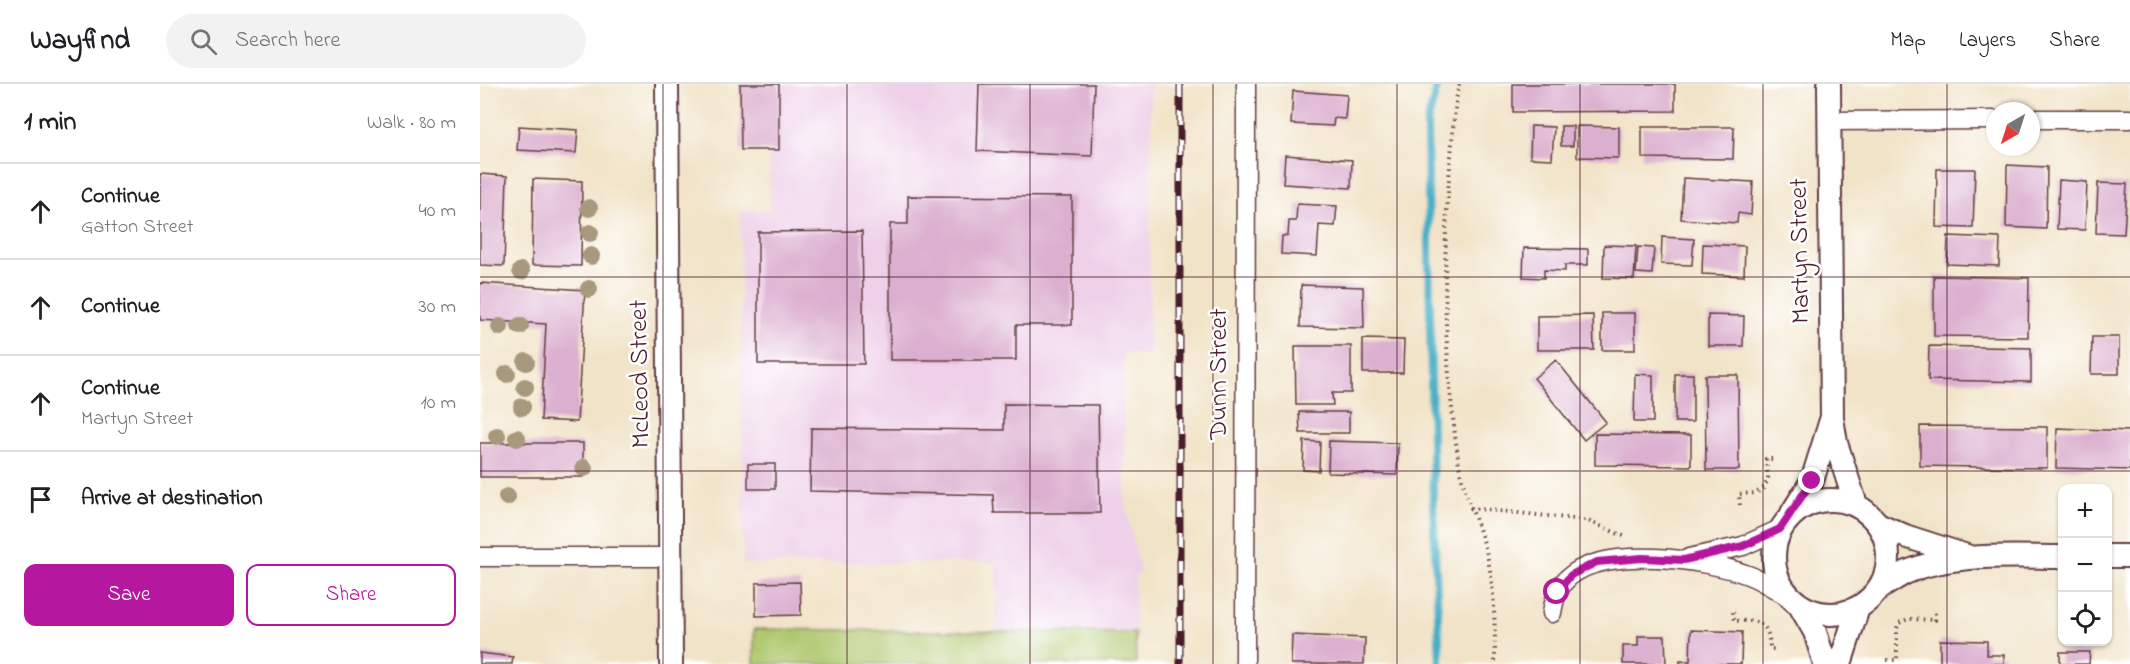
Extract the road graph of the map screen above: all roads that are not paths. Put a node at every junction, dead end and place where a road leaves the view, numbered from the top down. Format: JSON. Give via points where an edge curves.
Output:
{"nodes":[{"id":1,"x":668,"y":84,"type":"edge"},
{"id":2,"x":1246,"y":84,"type":"edge"},
{"id":3,"x":1829,"y":84,"type":"edge"},
{"id":4,"x":2130,"y":118,"type":"edge"},
{"id":5,"x":2040,"y":119,"type":"edge"},
{"id":6,"x":1986,"y":120,"type":"edge"},
{"id":7,"x":1829,"y":121,"type":"junction"},
{"id":8,"x":1832,"y":418,"type":"junction"},
{"id":9,"x":1856,"y":505,"type":"junction"},
{"id":10,"x":1786,"y":522,"type":"junction"},
{"id":11,"x":1878,"y":524,"type":"junction"},
{"id":12,"x":2112,"y":556,"type":"edge"},
{"id":13,"x":2130,"y":556,"type":"edge"},
{"id":14,"x":480,"y":557,"type":"edge"},
{"id":15,"x":671,"y":557,"type":"junction"},
{"id":16,"x":2058,"y":557,"type":"edge"},
{"id":17,"x":1972,"y":558,"type":"junction"},
{"id":18,"x":1675,"y":559,"type":"junction"},
{"id":19,"x":1881,"y":587,"type":"junction"},
{"id":20,"x":1794,"y":602,"type":"junction"},
{"id":21,"x":1858,"y":608,"type":"junction"},
{"id":22,"x":1552,"y":613,"type":"dead end"},
{"id":23,"x":671,"y":664,"type":"edge"},
{"id":24,"x":1245,"y":664,"type":"edge"},
{"id":25,"x":1825,"y":664,"type":"edge"},
{"id":26,"x":1840,"y":664,"type":"edge"}],
"edges":[{"from":1,"to":15,"type":"street","name":"McLeod Street"},
{"from":2,"to":24,"type":"street","name":"Dunn Street"},
{"from":3,"to":7,"type":"street","name":"Martyn Street"},
{"from":4,"to":5,"type":"street"},
{"from":6,"to":7,"type":"street"},
{"from":7,"to":8,"type":"street","name":"Martyn Street"},
{"from":8,"to":9,"type":"street","name":"Martyn Street"},
{"from":8,"to":10,"type":"street","name":"Martyn Street","via":[[1812,481]]},
{"from":9,"to":10,"type":"street","via":[[1822,500],[1805,506]]},
{"from":9,"to":11,"type":"street"},
{"from":10,"to":18,"type":"street","via":[[1743,546]]},
{"from":10,"to":20,"type":"street","via":[[1774,546],[1774,564],[1779,582]]},
{"from":11,"to":17,"type":"street"},
{"from":11,"to":19,"type":"street","via":[[1889,555]]},
{"from":12,"to":13,"type":"street"},
{"from":14,"to":15,"type":"street"},
{"from":15,"to":23,"type":"street","name":"McLeod Street"},
{"from":16,"to":17,"type":"street"},
{"from":17,"to":19,"type":"street","via":[[1929,565]]},
{"from":18,"to":20,"type":"street","via":[[1749,575]]},
{"from":18,"to":22,"type":"street","via":[[1604,560],[1583,567],[1563,583]]},
{"from":19,"to":21,"type":"street"},
{"from":20,"to":21,"type":"street","via":[[1814,613],[1829,615]]},
{"from":20,"to":25,"type":"street","via":[[1815,633]]},
{"from":21,"to":26,"type":"street"}]}
